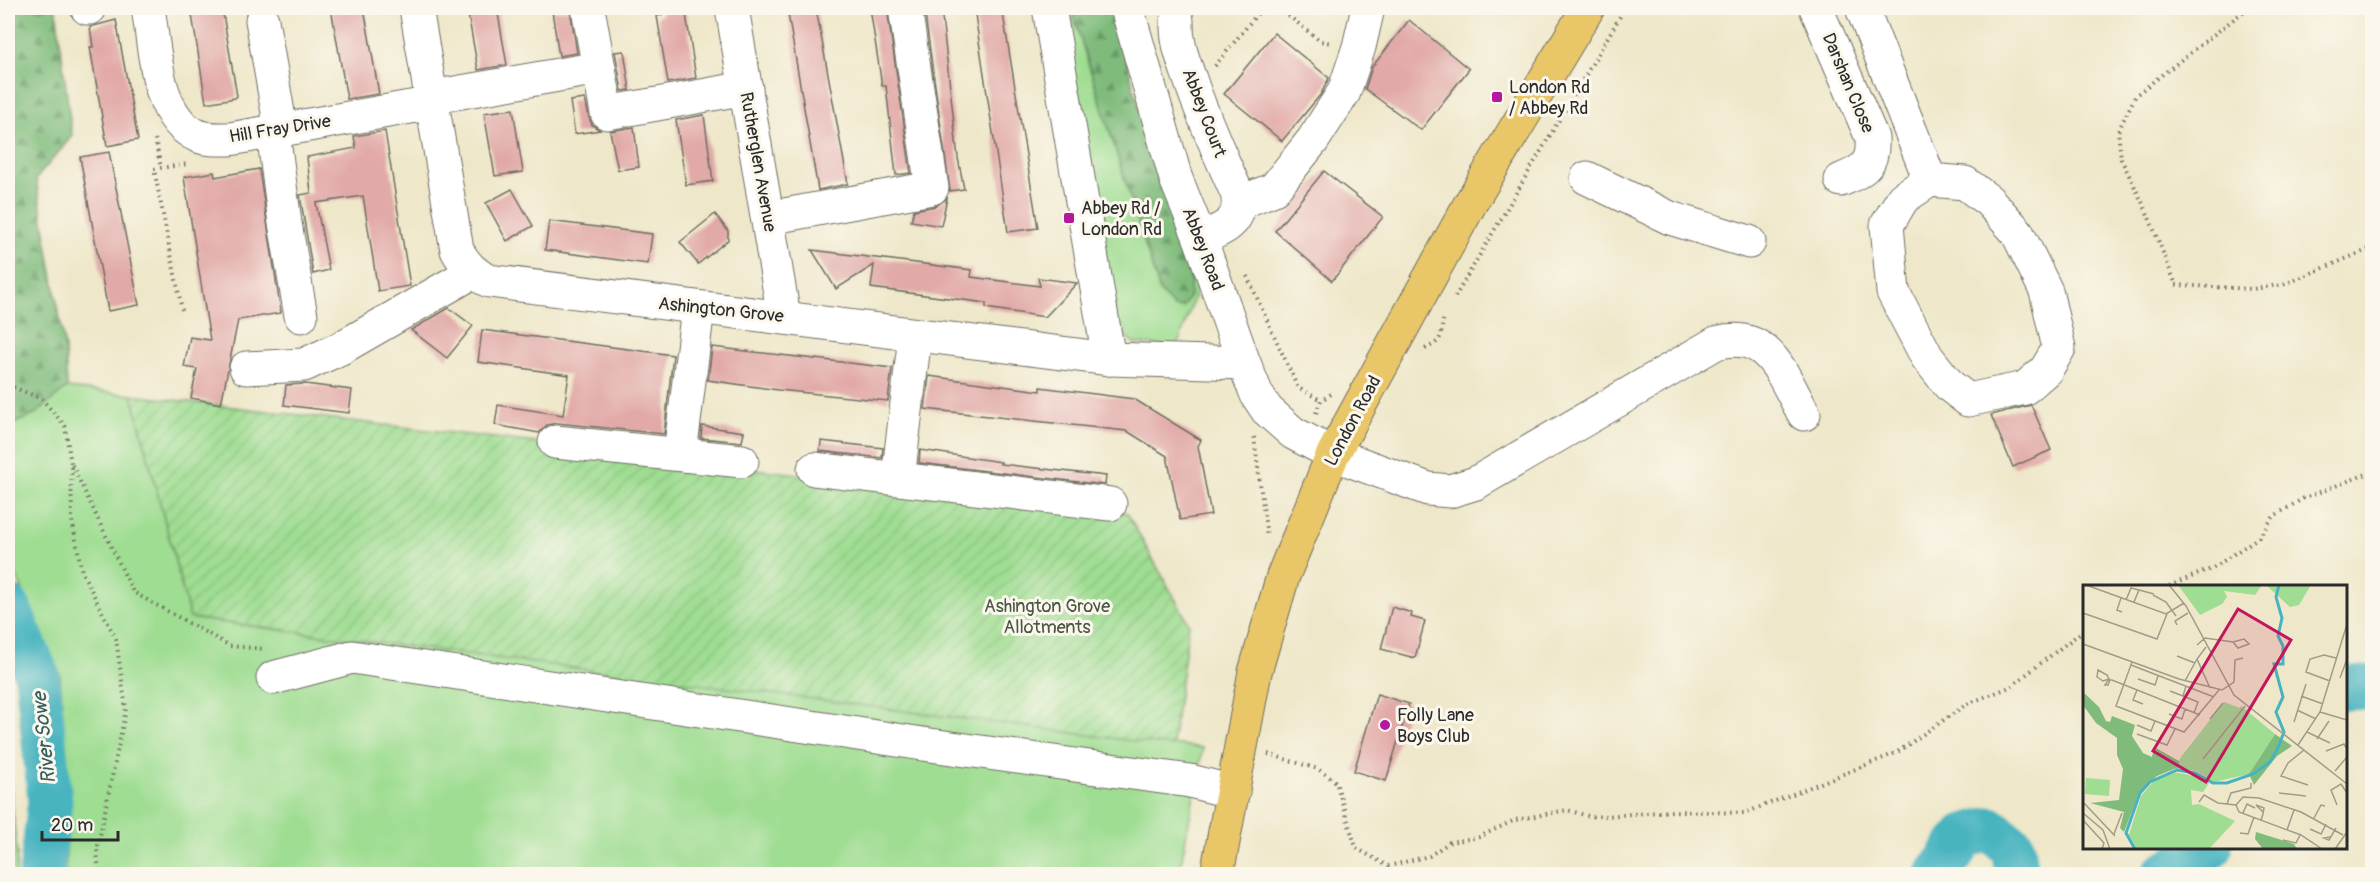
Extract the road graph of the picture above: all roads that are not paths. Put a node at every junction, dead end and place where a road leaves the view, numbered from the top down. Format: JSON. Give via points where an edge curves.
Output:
{"nodes":[{"id":1,"x":148,"y":8,"type":"edge"},
{"id":2,"x":416,"y":8,"type":"edge"},
{"id":3,"x":588,"y":8,"type":"edge"},
{"id":4,"x":732,"y":8,"type":"edge"},
{"id":5,"x":905,"y":8,"type":"edge"},
{"id":6,"x":1049,"y":8,"type":"edge"},
{"id":7,"x":1127,"y":8,"type":"edge"},
{"id":8,"x":1368,"y":8,"type":"edge"},
{"id":9,"x":1588,"y":8,"type":"edge"},
{"id":10,"x":1816,"y":8,"type":"edge"},
{"id":11,"x":1862,"y":8,"type":"edge"},
{"id":12,"x":262,"y":20,"type":"dead end"},
{"id":13,"x":1177,"y":20,"type":"dead end"},
{"id":14,"x":598,"y":68,"type":"junction"},
{"id":15,"x":746,"y":88,"type":"junction"},
{"id":16,"x":432,"y":100,"type":"junction"},
{"id":17,"x":277,"y":131,"type":"junction"},
{"id":18,"x":1587,"y":178,"type":"dead end"},
{"id":19,"x":1841,"y":180,"type":"dead end"},
{"id":20,"x":1930,"y":180,"type":"junction"},
{"id":21,"x":1239,"y":203,"type":"junction"},
{"id":22,"x":768,"y":218,"type":"junction"},
{"id":23,"x":1200,"y":238,"type":"junction"},
{"id":24,"x":1749,"y":242,"type":"dead end"},
{"id":25,"x":473,"y":272,"type":"junction"},
{"id":26,"x":698,"y":308,"type":"junction"},
{"id":27,"x":301,"y":316,"type":"dead end"},
{"id":28,"x":784,"y":317,"type":"junction"},
{"id":29,"x":915,"y":336,"type":"junction"},
{"id":30,"x":1109,"y":359,"type":"junction"},
{"id":31,"x":1244,"y":363,"type":"junction"},
{"id":32,"x":246,"y":368,"type":"dead end"},
{"id":33,"x":1804,"y":414,"type":"dead end"},
{"id":34,"x":555,"y":442,"type":"dead end"},
{"id":35,"x":680,"y":454,"type":"junction"},
{"id":36,"x":1333,"y":454,"type":"junction"},
{"id":37,"x":742,"y":461,"type":"dead end"},
{"id":38,"x":814,"y":469,"type":"dead end"},
{"id":39,"x":898,"y":478,"type":"junction"},
{"id":40,"x":1110,"y":504,"type":"dead end"},
{"id":41,"x":274,"y":664,"type":"road end"},
{"id":42,"x":1233,"y":792,"type":"junction"},
{"id":43,"x":1217,"y":874,"type":"edge"}],
"edges":[{"from":1,"to":17,"type":"street","name":"Hill Fray Drive","via":[[162,93],[176,120],[198,136],[210,139]]},
{"from":2,"to":16,"type":"street"},
{"from":3,"to":14,"type":"street"},
{"from":4,"to":15,"type":"street","name":"Rutherglen Avenue"},
{"from":5,"to":22,"type":"street","via":[[932,188]]},
{"from":6,"to":30,"type":"street"},
{"from":7,"to":23,"type":"street","name":"Abbey Road","via":[[1176,179]]},
{"from":8,"to":21,"type":"street","via":[[1344,92],[1313,141],[1274,189]]},
{"from":9,"to":36,"type":"main road","name":"London Road","via":[[1470,204]]},
{"from":10,"to":19,"type":"street","name":"Darshan Close","via":[[1872,138],[1867,165]]},
{"from":11,"to":20,"type":"street"},
{"from":12,"to":17,"type":"street"},
{"from":13,"to":21,"type":"street","name":"Abbey Court","via":[[1176,39]]},
{"from":14,"to":15,"type":"street","via":[[607,113]]},
{"from":14,"to":16,"type":"street","name":"Hill Fray Drive"},
{"from":15,"to":22,"type":"street","name":"Rutherglen Avenue"},
{"from":16,"to":17,"type":"street","name":"Hill Fray Drive"},
{"from":16,"to":25,"type":"street","via":[[457,250]]},
{"from":17,"to":27,"type":"street","via":[[285,223]]},
{"from":18,"to":24,"type":"street","via":[[1670,219]]},
{"from":20,"to":20,"type":"street","via":[[1903,198],[1887,225],[1893,292],[1927,357],[1950,386],[1968,399],[2025,388],[2046,370],[2059,348],[2046,291],[2017,232],[1989,201],[1965,183]]},
{"from":21,"to":23,"type":"street","via":[[1236,215],[1225,229]]},
{"from":22,"to":28,"type":"street","name":"Rutherglen Avenue"},
{"from":23,"to":31,"type":"street","name":"Abbey Road"},
{"from":25,"to":26,"type":"street","name":"Ashington Grove","via":[[507,285]]},
{"from":25,"to":32,"type":"street","via":[[304,365]]},
{"from":26,"to":28,"type":"street","name":"Ashington Grove"},
{"from":26,"to":35,"type":"street"},
{"from":28,"to":29,"type":"street","name":"Ashington Grove"},
{"from":29,"to":30,"type":"street","name":"Ashington Grove"},
{"from":29,"to":39,"type":"street"},
{"from":30,"to":31,"type":"street","name":"Ashington Grove"},
{"from":31,"to":36,"type":"street","name":"Abbey Road","via":[[1257,395],[1280,423]]},
{"from":33,"to":36,"type":"street","name":"Abbey Road","via":[[1773,358],[1765,349],[1738,339],[1716,343],[1476,483],[1450,491],[1428,489]]},
{"from":34,"to":35,"type":"street"},
{"from":35,"to":37,"type":"street"},
{"from":36,"to":42,"type":"main road","name":"London Road","via":[[1283,576],[1255,672]]},
{"from":38,"to":39,"type":"street"},
{"from":39,"to":40,"type":"street"},
{"from":41,"to":42,"type":"street","via":[[352,657],[1190,781]]},
{"from":42,"to":43,"type":"main road","name":"London Road"}]}
